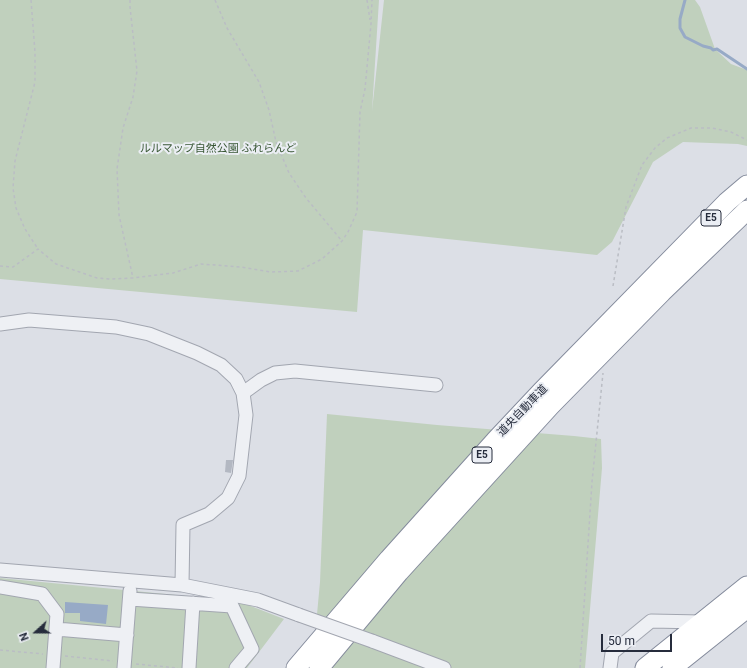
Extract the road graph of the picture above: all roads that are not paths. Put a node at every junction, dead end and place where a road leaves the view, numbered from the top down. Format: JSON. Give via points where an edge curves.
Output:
{"nodes":[{"id":1,"x":747,"y":185,"type":"edge"},
{"id":2,"x":747,"y":210,"type":"edge"},
{"id":3,"x":682,"y":260,"type":"junction"},
{"id":4,"x":0,"y":324,"type":"edge"},
{"id":5,"x":436,"y":385,"type":"dead end"},
{"id":6,"x":243,"y":393,"type":"junction"},
{"id":7,"x":0,"y":570,"type":"edge"},
{"id":8,"x":131,"y":581,"type":"junction"},
{"id":9,"x":182,"y":585,"type":"junction"},
{"id":10,"x":747,"y":586,"type":"edge"},
{"id":11,"x":0,"y":587,"type":"edge"},
{"id":12,"x":130,"y":599,"type":"junction"},
{"id":13,"x":193,"y":603,"type":"junction"},
{"id":14,"x":747,"y":608,"type":"edge"},
{"id":15,"x":702,"y":622,"type":"junction"},
{"id":16,"x":56,"y":628,"type":"junction"},
{"id":17,"x":127,"y":635,"type":"junction"},
{"id":18,"x":54,"y":662,"type":"edge"},
{"id":19,"x":124,"y":665,"type":"edge"},
{"id":20,"x":189,"y":668,"type":"edge"},
{"id":21,"x":236,"y":668,"type":"edge"},
{"id":22,"x":296,"y":668,"type":"edge"},
{"id":23,"x":319,"y":668,"type":"edge"},
{"id":24,"x":444,"y":668,"type":"edge"},
{"id":25,"x":610,"y":668,"type":"edge"},
{"id":26,"x":645,"y":668,"type":"edge"},
{"id":27,"x":672,"y":668,"type":"edge"}],
"edges":[{"from":1,"to":3,"type":"highway","name":"道央自動車道","number":"E5","via":[[727,202]]},
{"from":2,"to":3,"type":"highway","name":"道央自動車道","number":"E5"},
{"from":3,"to":22,"type":"highway","name":"道央自動車道","number":"E5","via":[[542,391],[384,565]]},
{"from":3,"to":23,"type":"highway","name":"道央自動車道","number":"E5","via":[[399,572]]},
{"from":4,"to":6,"type":"street","via":[[29,320],[116,327],[149,334],[221,365],[236,379]]},
{"from":5,"to":6,"type":"street","via":[[295,371],[275,373]]},
{"from":6,"to":9,"type":"street","via":[[246,415],[239,476],[228,498],[208,514],[182,525]]},
{"from":7,"to":8,"type":"street"},
{"from":8,"to":9,"type":"street"},
{"from":8,"to":12,"type":"street"},
{"from":9,"to":24,"type":"street","bridge":true,"via":[[258,600]]},
{"from":10,"to":15,"type":"highway"},
{"from":11,"to":16,"type":"street","via":[[42,594],[57,614]]},
{"from":12,"to":13,"type":"street"},
{"from":12,"to":17,"type":"street"},
{"from":13,"to":20,"type":"street"},
{"from":13,"to":21,"type":"street","via":[[232,606],[252,649]]},
{"from":14,"to":27,"type":"highway"},
{"from":15,"to":25,"type":"street","via":[[651,621],[612,653]]},
{"from":15,"to":26,"type":"highway"},
{"from":16,"to":17,"type":"street"},
{"from":16,"to":18,"type":"street"},
{"from":17,"to":19,"type":"street"}]}
